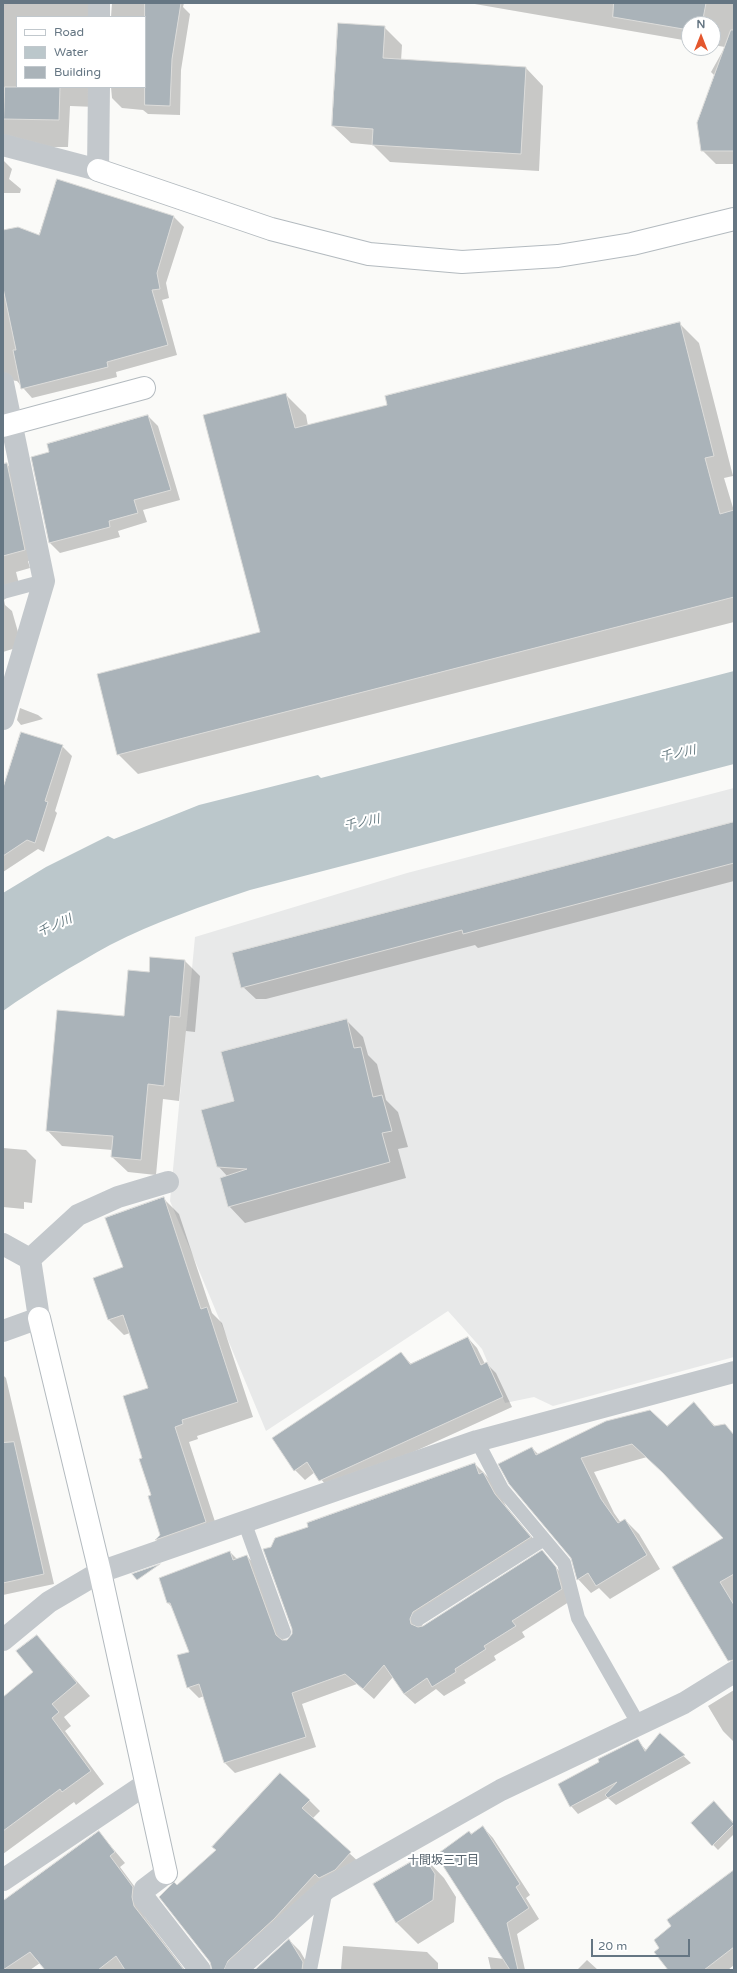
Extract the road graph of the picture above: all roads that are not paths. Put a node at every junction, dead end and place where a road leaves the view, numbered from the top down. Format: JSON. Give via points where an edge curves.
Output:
{"nodes":[{"id":1,"x":100,"y":3,"type":"edge"},
{"id":2,"x":99,"y":16,"type":"edge"},
{"id":3,"x":99,"y":88,"type":"edge"},
{"id":4,"x":3,"y":144,"type":"edge"},
{"id":5,"x":98,"y":170,"type":"junction"},
{"id":6,"x":734,"y":219,"type":"edge"},
{"id":7,"x":3,"y":383,"type":"edge"},
{"id":8,"x":144,"y":388,"type":"dead end"},
{"id":9,"x":7,"y":425,"type":"edge"},
{"id":10,"x":44,"y":581,"type":"junction"},
{"id":11,"x":3,"y":592,"type":"edge"},
{"id":12,"x":3,"y":719,"type":"edge"},
{"id":13,"x":168,"y":1182,"type":"dead end"},
{"id":14,"x":3,"y":1244,"type":"edge"},
{"id":15,"x":30,"y":1259,"type":"junction"},
{"id":16,"x":39,"y":1318,"type":"junction"},
{"id":17,"x":3,"y":1331,"type":"edge"},
{"id":18,"x":734,"y":1372,"type":"edge"},
{"id":19,"x":477,"y":1441,"type":"junction"},
{"id":20,"x":244,"y":1522,"type":"junction"},
{"id":21,"x":544,"y":1539,"type":"junction"},
{"id":22,"x":100,"y":1572,"type":"junction"},
{"id":23,"x":418,"y":1619,"type":"dead end"},
{"id":24,"x":284,"y":1632,"type":"dead end"},
{"id":25,"x":3,"y":1640,"type":"edge"},
{"id":26,"x":734,"y":1672,"type":"edge"},
{"id":27,"x":639,"y":1725,"type":"junction"},
{"id":28,"x":146,"y":1784,"type":"junction"},
{"id":29,"x":3,"y":1880,"type":"edge"},
{"id":30,"x":326,"y":1889,"type":"junction"},
{"id":31,"x":200,"y":1970,"type":"edge"},
{"id":32,"x":236,"y":1970,"type":"edge"},
{"id":33,"x":310,"y":1970,"type":"edge"}],
"edges":[{"from":1,"to":2,"type":"street"},
{"from":3,"to":5,"type":"street"},
{"from":4,"to":5,"type":"street"},
{"from":5,"to":6,"type":"street","via":[[271,229],[369,254],[462,262],[558,256],[632,244]]},
{"from":7,"to":9,"type":"street"},
{"from":8,"to":9,"type":"street"},
{"from":9,"to":10,"type":"street"},
{"from":10,"to":11,"type":"lane"},
{"from":10,"to":12,"type":"street"},
{"from":13,"to":15,"type":"street","via":[[118,1197],[78,1215]]},
{"from":14,"to":15,"type":"street"},
{"from":15,"to":16,"type":"street"},
{"from":16,"to":17,"type":"street"},
{"from":16,"to":22,"type":"street"},
{"from":18,"to":19,"type":"street"},
{"from":19,"to":20,"type":"street"},
{"from":19,"to":21,"type":"lane","via":[[502,1489]]},
{"from":20,"to":22,"type":"street"},
{"from":20,"to":24,"type":"lane"},
{"from":21,"to":23,"type":"lane"},
{"from":21,"to":27,"type":"lane","via":[[564,1563],[578,1618]]},
{"from":22,"to":25,"type":"street","via":[[49,1602]]},
{"from":22,"to":28,"type":"street"},
{"from":26,"to":27,"type":"street","via":[[684,1704]]},
{"from":27,"to":30,"type":"street","via":[[501,1790]]},
{"from":28,"to":29,"type":"street"},
{"from":28,"to":31,"type":"street","via":[[166,1873],[145,1889],[144,1898]]},
{"from":30,"to":32,"type":"street"},
{"from":30,"to":33,"type":"lane"}]}
